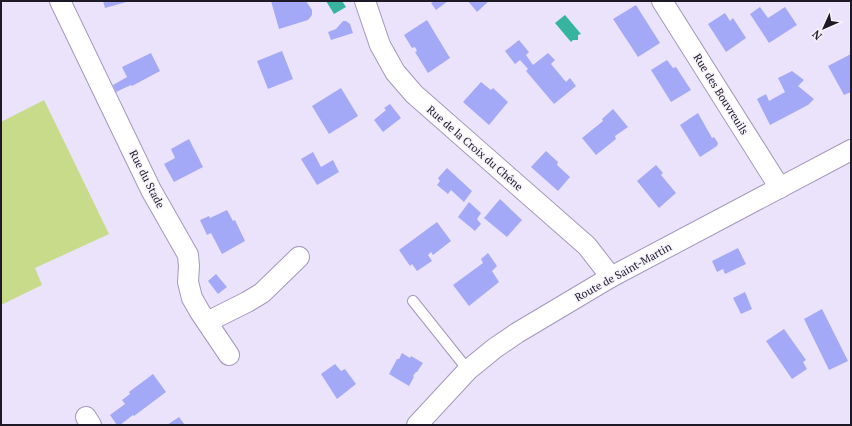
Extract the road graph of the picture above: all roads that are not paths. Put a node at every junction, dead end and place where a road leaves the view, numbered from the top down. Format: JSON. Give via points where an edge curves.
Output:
{"nodes":[{"id":1,"x":60,"y":1,"type":"edge"},
{"id":2,"x":365,"y":1,"type":"edge"},
{"id":3,"x":662,"y":1,"type":"edge"},
{"id":4,"x":851,"y":150,"type":"edge"},
{"id":5,"x":780,"y":188,"type":"junction"},
{"id":6,"x":299,"y":257,"type":"dead end"},
{"id":7,"x":611,"y":278,"type":"junction"},
{"id":8,"x":413,"y":301,"type":"dead end"},
{"id":9,"x":207,"y":322,"type":"junction"},
{"id":10,"x":229,"y":355,"type":"dead end"},
{"id":11,"x":468,"y":370,"type":"junction"},
{"id":12,"x":417,"y":425,"type":"edge"}],
"edges":[{"from":1,"to":9,"type":"street","name":"Rue du Stade","via":[[152,190],[188,255],[188,282],[195,303]]},
{"from":2,"to":7,"type":"street","name":"Rue de la Croix du Chêne","via":[[380,45],[395,72],[414,94],[587,246]]},
{"from":3,"to":5,"type":"street","name":"Rue des Bouvreuils"},
{"from":4,"to":5,"type":"street","name":"Route de Saint-Martin"},
{"from":5,"to":7,"type":"street","name":"Route de Saint-Martin"},
{"from":6,"to":9,"type":"street","via":[[262,293]]},
{"from":7,"to":11,"type":"street","name":"Route de Saint-Martin","via":[[517,333]]},
{"from":8,"to":11,"type":"lane"},
{"from":9,"to":10,"type":"street","name":"Rue du Stade"},
{"from":11,"to":12,"type":"street","name":"Route de Saint-Martin"}]}
